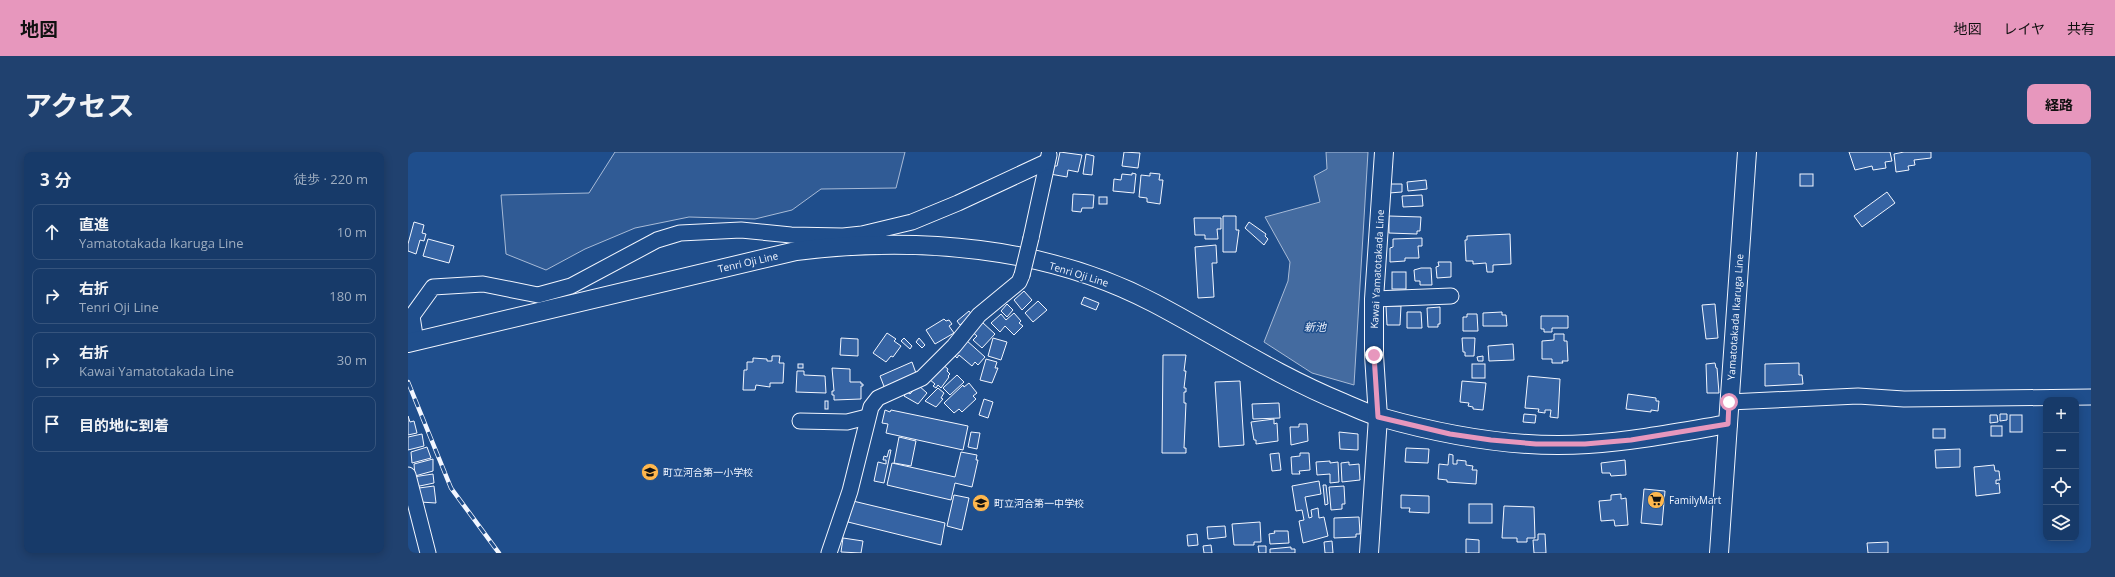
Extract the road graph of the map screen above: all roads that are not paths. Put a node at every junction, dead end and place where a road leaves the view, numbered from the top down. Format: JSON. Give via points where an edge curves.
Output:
{"nodes":[{"id":1,"x":1384,"y":152,"type":"edge"},
{"id":2,"x":1747,"y":152,"type":"edge"},
{"id":3,"x":1048,"y":157,"type":"edge"},
{"id":4,"x":1451,"y":296,"type":"dead end"},
{"id":5,"x":1374,"y":299,"type":"junction"},
{"id":6,"x":412,"y":342,"type":"edge"},
{"id":7,"x":2091,"y":397,"type":"edge"},
{"id":8,"x":1729,"y":402,"type":"junction"},
{"id":9,"x":867,"y":417,"type":"junction"},
{"id":10,"x":1378,"y":417,"type":"junction"},
{"id":11,"x":800,"y":421,"type":"dead end"},
{"id":12,"x":1728,"y":424,"type":"junction"},
{"id":13,"x":408,"y":476,"type":"edge"},
{"id":14,"x":428,"y":553,"type":"edge"},
{"id":15,"x":829,"y":553,"type":"edge"},
{"id":16,"x":1369,"y":553,"type":"edge"},
{"id":17,"x":1719,"y":553,"type":"edge"}],
"edges":[{"from":1,"to":5,"type":"main road","name":"Kawai Yamatotakada Line"},
{"from":2,"to":8,"type":"main road","name":"Yamatotakada Ikaruga Line"},
{"from":3,"to":6,"type":"street","via":[[958,204],[912,222],[862,234],[791,235],[741,230],[680,232],[657,240],[571,286],[538,295],[483,284],[433,287],[412,316]]},
{"from":3,"to":9,"type":"street","bridge":true,"via":[[1019,282],[978,316],[954,346],[922,378],[878,398]]},
{"from":4,"to":5,"type":"street"},
{"from":5,"to":10,"type":"main road","name":"Kawai Yamatotakada Line"},
{"from":6,"to":10,"type":"main road","name":"Tenri Oji Line","via":[[796,251],[844,245],[949,246],[1002,253],[1061,267],[1115,285],[1153,302],[1266,367]]},
{"from":7,"to":8,"type":"street","via":[[1904,399],[1858,396]]},
{"from":8,"to":12,"type":"main road","name":"Yamatotakada Ikaruga Line"},
{"from":9,"to":11,"type":"street","via":[[846,422]]},
{"from":9,"to":15,"type":"street","via":[[850,491]]},
{"from":10,"to":12,"type":"main road","name":"Tenri Oji Line","via":[[1450,434],[1536,444],[1624,441]]},
{"from":10,"to":16,"type":"main road","name":"Kawai Yamatotakada Line"},
{"from":12,"to":17,"type":"main road","name":"Yamatotakada Ikaruga Line"},
{"from":13,"to":14,"type":"street"}]}
